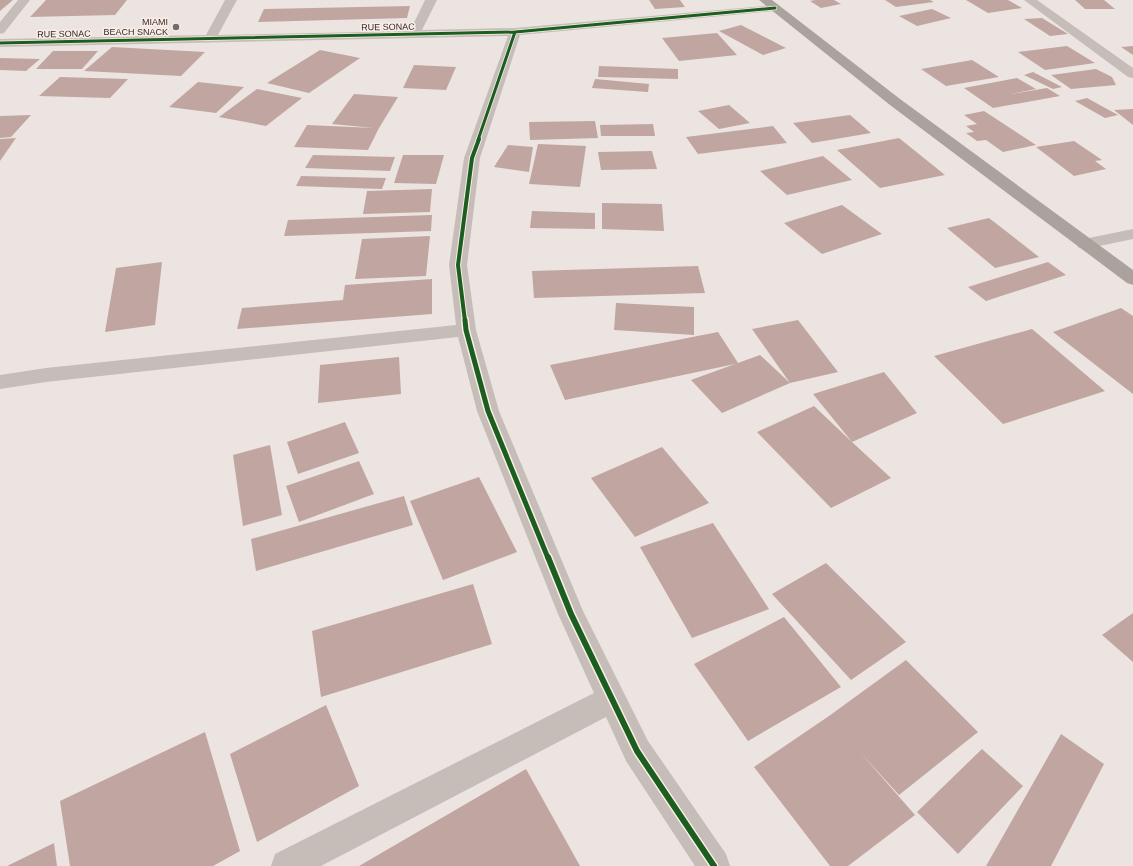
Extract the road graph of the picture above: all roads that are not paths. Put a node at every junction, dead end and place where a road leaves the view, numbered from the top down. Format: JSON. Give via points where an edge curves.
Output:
{"nodes":[{"id":1,"x":24,"y":0,"type":"edge"},
{"id":2,"x":231,"y":0,"type":"edge"},
{"id":3,"x":431,"y":0,"type":"edge"},
{"id":4,"x":1030,"y":0,"type":"edge"},
{"id":5,"x":770,"y":4,"type":"edge"},
{"id":6,"x":0,"y":30,"type":"edge"},
{"id":7,"x":515,"y":32,"type":"junction"},
{"id":8,"x":414,"y":35,"type":"junction"},
{"id":9,"x":210,"y":38,"type":"junction"},
{"id":10,"x":0,"y":43,"type":"edge"},
{"id":11,"x":1133,"y":74,"type":"edge"},
{"id":12,"x":1133,"y":234,"type":"edge"},
{"id":13,"x":1085,"y":244,"type":"junction"},
{"id":14,"x":1133,"y":279,"type":"edge"},
{"id":15,"x":466,"y":330,"type":"junction"},
{"id":16,"x":0,"y":382,"type":"edge"},
{"id":17,"x":611,"y":699,"type":"junction"},
{"id":18,"x":287,"y":866,"type":"edge"},
{"id":19,"x":714,"y":866,"type":"edge"}],
"edges":[{"from":1,"to":6,"type":"street"},
{"from":2,"to":9,"type":"street"},
{"from":3,"to":8,"type":"street"},
{"from":4,"to":11,"type":"street"},
{"from":5,"to":7,"type":"street","name":"RUE SONAC","via":[[623,23]]},
{"from":5,"to":13,"type":"main road","via":[[895,102]]},
{"from":7,"to":8,"type":"street","name":"RUE SONAC"},
{"from":7,"to":15,"type":"street","via":[[472,158],[458,265]]},
{"from":8,"to":9,"type":"street","name":"RUE SONAC"},
{"from":9,"to":10,"type":"street","name":"RUE SONAC"},
{"from":12,"to":13,"type":"street"},
{"from":13,"to":14,"type":"main road"},
{"from":15,"to":16,"type":"street"},
{"from":15,"to":17,"type":"street","via":[[488,411],[571,614]]},
{"from":17,"to":18,"type":"street"},
{"from":17,"to":19,"type":"street","via":[[637,751]]}]}
